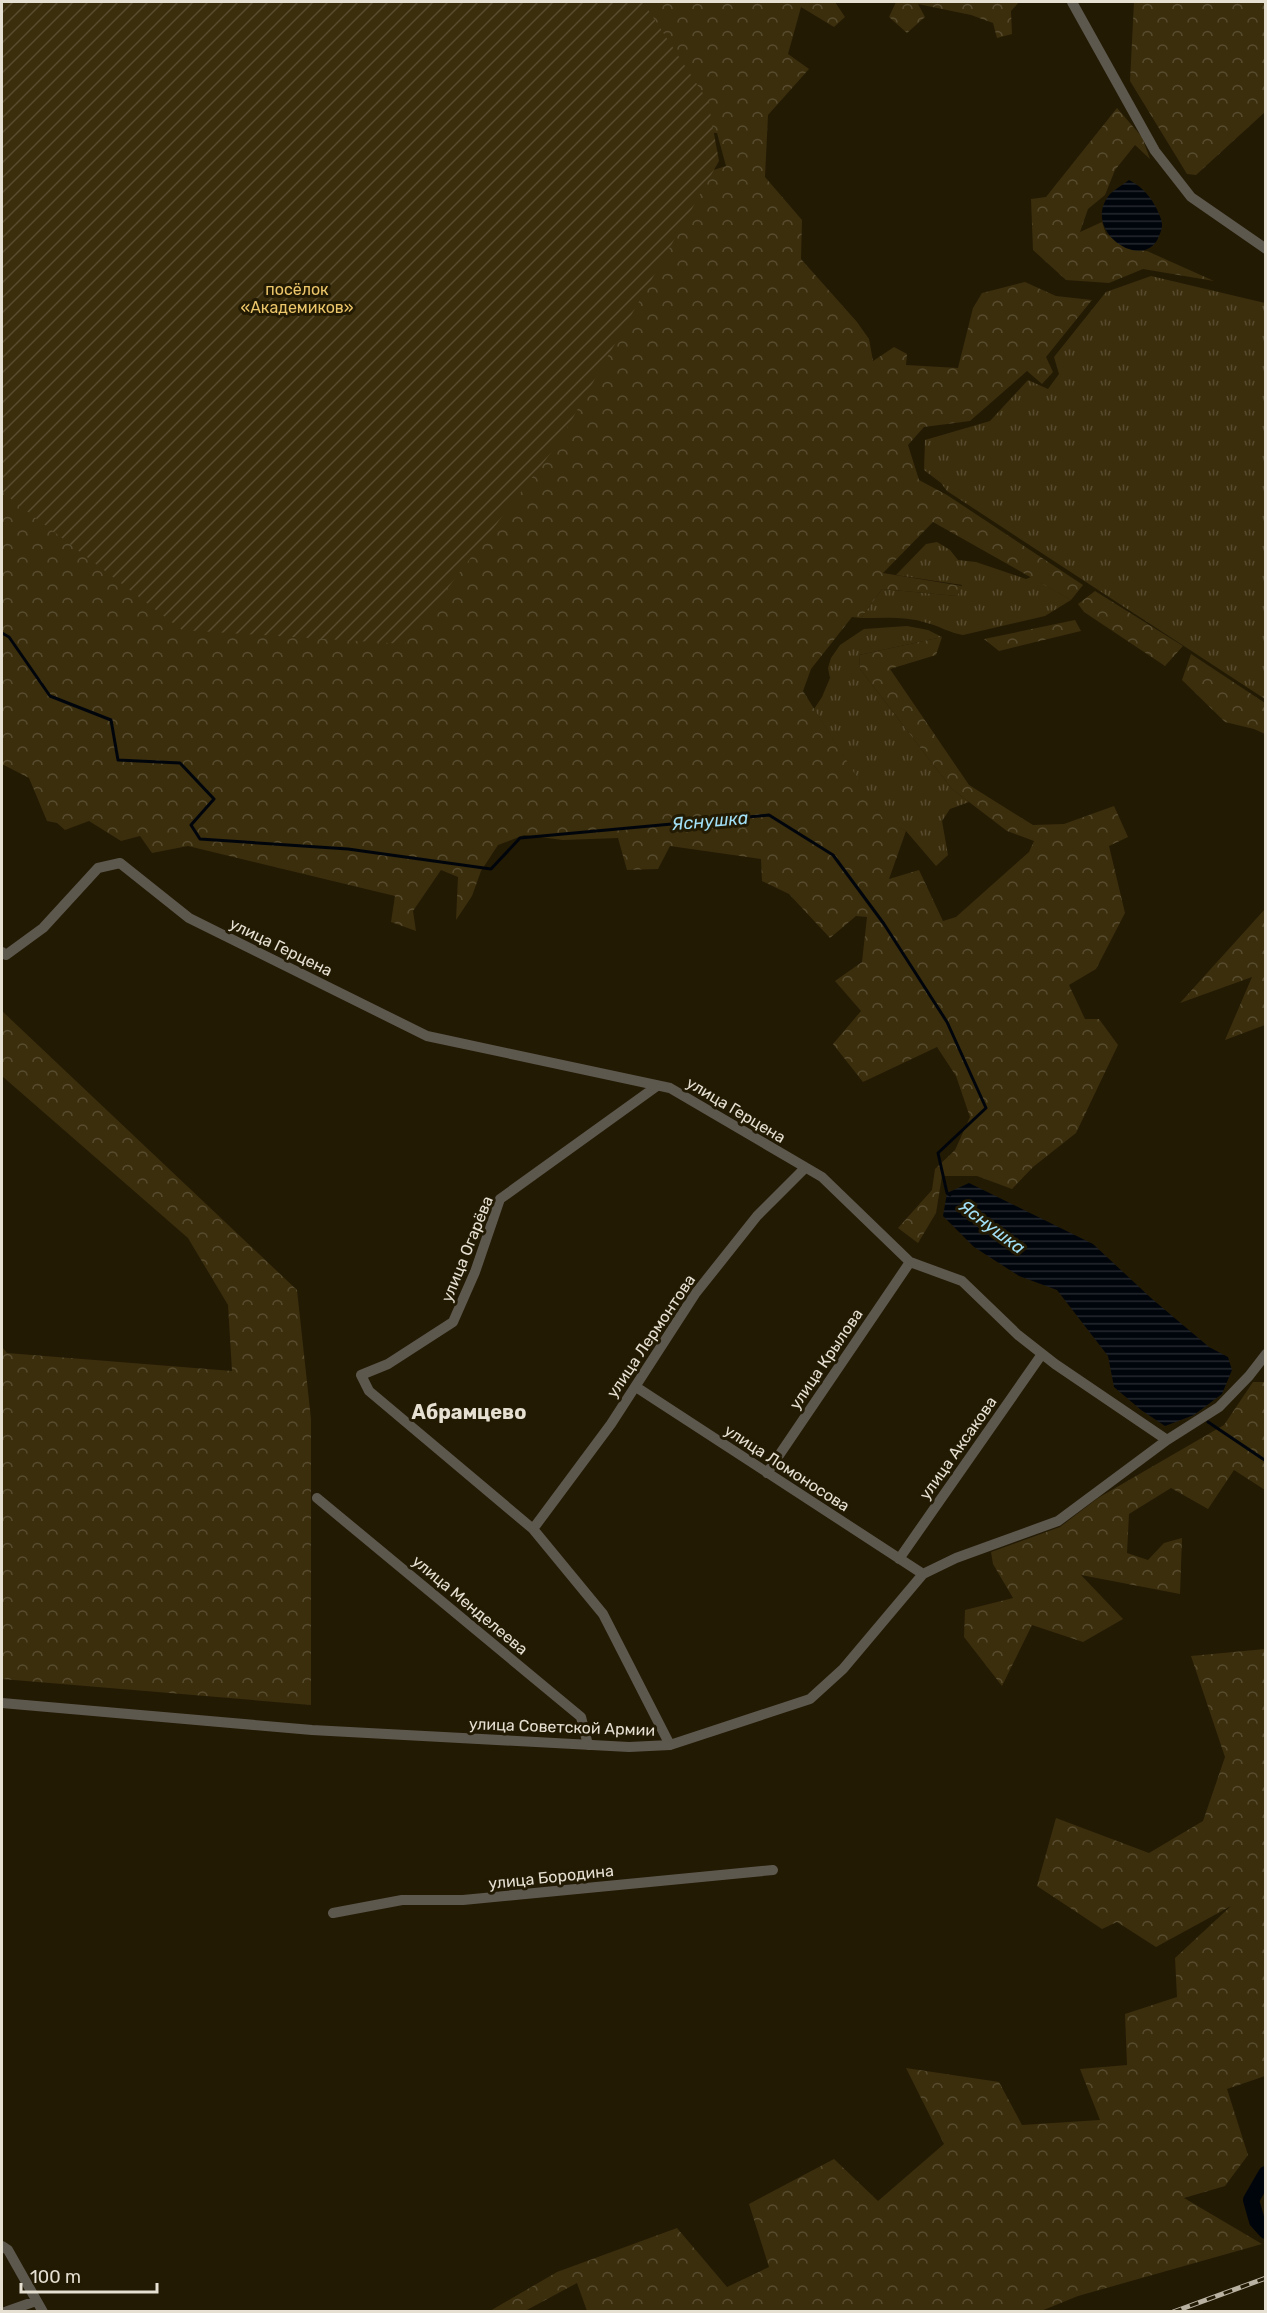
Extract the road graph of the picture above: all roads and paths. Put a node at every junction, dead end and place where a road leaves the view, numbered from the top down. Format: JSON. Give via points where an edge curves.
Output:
{"nodes":[{"id":1,"x":1072,"y":2,"type":"edge"},
{"id":2,"x":1266,"y":249,"type":"edge"},
{"id":3,"x":2,"y":952,"type":"edge"},
{"id":4,"x":657,"y":1086,"type":"junction"},
{"id":5,"x":805,"y":1168,"type":"junction"},
{"id":6,"x":910,"y":1262,"type":"junction"},
{"id":7,"x":1042,"y":1354,"type":"junction"},
{"id":8,"x":1266,"y":1354,"type":"edge"},
{"id":9,"x":636,"y":1388,"type":"junction"},
{"id":10,"x":1167,"y":1440,"type":"junction"},
{"id":11,"x":767,"y":1473,"type":"junction"},
{"id":12,"x":317,"y":1498,"type":"dead end"},
{"id":13,"x":533,"y":1529,"type":"junction"},
{"id":14,"x":899,"y":1559,"type":"junction"},
{"id":15,"x":923,"y":1574,"type":"junction"},
{"id":16,"x":2,"y":1703,"type":"edge"},
{"id":17,"x":588,"y":1745,"type":"junction"},
{"id":18,"x":670,"y":1745,"type":"junction"},
{"id":19,"x":773,"y":1870,"type":"dead end"},
{"id":20,"x":333,"y":1913,"type":"dead end"},
{"id":21,"x":2,"y":2246,"type":"edge"},
{"id":22,"x":36,"y":2301,"type":"junction"},
{"id":23,"x":5,"y":2312,"type":"edge"},
{"id":24,"x":43,"y":2312,"type":"edge"}],
"edges":[{"from":1,"to":2,"type":"street","via":[[1155,151],[1191,197]]},
{"from":3,"to":4,"type":"street","name":"улица Герцена","via":[[6,955],[43,928],[98,868],[120,863],[189,918],[427,1036]]},
{"from":4,"to":5,"type":"street","name":"улица Герцена","via":[[670,1088]]},
{"from":4,"to":13,"type":"street","name":"улица Огарёва","via":[[500,1199],[476,1272],[453,1322],[388,1364],[361,1375],[369,1391]]},
{"from":5,"to":6,"type":"street","name":"улица Герцена","via":[[822,1177]]},
{"from":5,"to":9,"type":"street","name":"улица Лермонтова","via":[[757,1216],[695,1294]]},
{"from":6,"to":7,"type":"street","name":"улица Герцена","via":[[962,1281]]},
{"from":6,"to":11,"type":"street","name":"улица Крылова"},
{"from":7,"to":10,"type":"street","name":"улица Герцена"},
{"from":7,"to":14,"type":"street","name":"улица Аксакова"},
{"from":8,"to":10,"type":"street","name":"улица Советской Армии","via":[[1219,1407]]},
{"from":9,"to":11,"type":"street","name":"улица Ломоносова"},
{"from":9,"to":13,"type":"street","name":"улица Лермонтова"},
{"from":10,"to":15,"type":"street","name":"улица Советской Армии","via":[[1058,1521]]},
{"from":11,"to":14,"type":"street","name":"улица Ломоносова"},
{"from":12,"to":17,"type":"street","name":"улица Менделеева","via":[[580,1716]]},
{"from":13,"to":18,"type":"street","via":[[603,1614]]},
{"from":14,"to":15,"type":"street","name":"улица Ломоносова"},
{"from":15,"to":18,"type":"street","name":"улица Советской Армии","via":[[843,1669],[810,1699]]},
{"from":16,"to":17,"type":"street","name":"улица Советской Армии","via":[[312,1730]]},
{"from":17,"to":18,"type":"street","name":"улица Советской Армии"},
{"from":19,"to":20,"type":"street","name":"улица Бородина","via":[[463,1900],[402,1900]]},
{"from":21,"to":22,"type":"street","via":[[8,2250]]},
{"from":22,"to":23,"type":"street"},
{"from":22,"to":24,"type":"street"}]}
